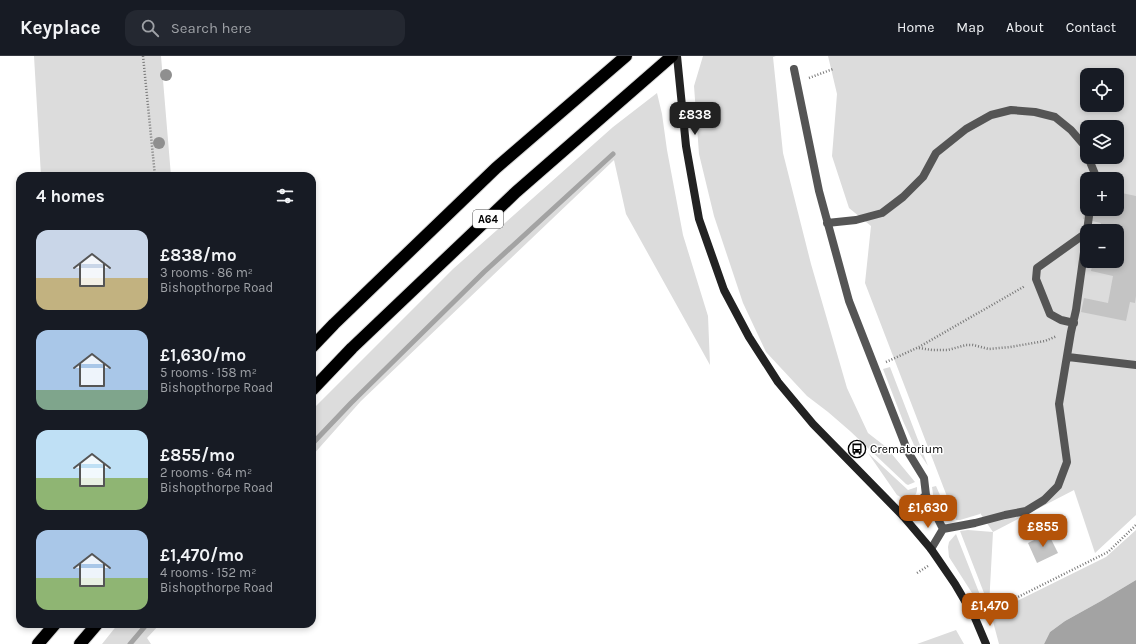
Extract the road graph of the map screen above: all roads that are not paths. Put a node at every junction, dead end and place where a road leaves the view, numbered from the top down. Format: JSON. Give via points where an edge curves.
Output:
{"nodes":[{"id":1,"x":626,"y":56,"type":"edge"},
{"id":2,"x":672,"y":56,"type":"edge"},
{"id":3,"x":677,"y":56,"type":"edge"},
{"id":4,"x":794,"y":69,"type":"dead end"},
{"id":5,"x":1080,"y":140,"type":"edge"},
{"id":6,"x":827,"y":222,"type":"junction"},
{"id":7,"x":1080,"y":237,"type":"edge"},
{"id":8,"x":1081,"y":268,"type":"edge"},
{"id":9,"x":1074,"y":323,"type":"junction"},
{"id":10,"x":316,"y":343,"type":"edge"},
{"id":11,"x":1068,"y":357,"type":"junction"},
{"id":12,"x":1136,"y":365,"type":"edge"},
{"id":13,"x":316,"y":386,"type":"edge"},
{"id":14,"x":926,"y":495,"type":"junction"},
{"id":15,"x":903,"y":516,"type":"junction"},
{"id":16,"x":943,"y":529,"type":"junction"},
{"id":17,"x":931,"y":549,"type":"junction"},
{"id":18,"x":52,"y":628,"type":"edge"},
{"id":19,"x":94,"y":628,"type":"edge"},
{"id":20,"x":38,"y":644,"type":"edge"},
{"id":21,"x":80,"y":644,"type":"edge"},
{"id":22,"x":986,"y":644,"type":"edge"}],
"edges":[{"from":1,"to":10,"type":"highway","number":"A64","via":[[496,168]]},
{"from":2,"to":13,"type":"highway","number":"A64","via":[[516,192],[352,348]]},
{"from":3,"to":15,"type":"street","via":[[686,146],[699,219],[724,290],[749,337],[778,382],[813,424]]},
{"from":4,"to":6,"type":"lane"},
{"from":5,"to":6,"type":"lane","via":[[1055,117],[1011,110],[991,115],[966,129],[936,153],[923,177],[882,213],[856,220]]},
{"from":6,"to":14,"type":"lane","via":[[849,301],[908,452],[924,478]]},
{"from":7,"to":9,"type":"lane","via":[[1037,268],[1036,279],[1050,314]]},
{"from":8,"to":9,"type":"lane"},
{"from":9,"to":11,"type":"lane"},
{"from":11,"to":12,"type":"lane"},
{"from":11,"to":16,"type":"lane","via":[[1059,404],[1067,462],[1058,486],[1044,500],[1026,511]]},
{"from":14,"to":15,"type":"lane"},
{"from":14,"to":16,"type":"lane"},
{"from":15,"to":17,"type":"street"},
{"from":16,"to":17,"type":"lane"},
{"from":17,"to":22,"type":"street","via":[[975,618]]},
{"from":18,"to":20,"type":"highway"},
{"from":19,"to":21,"type":"highway"}]}
